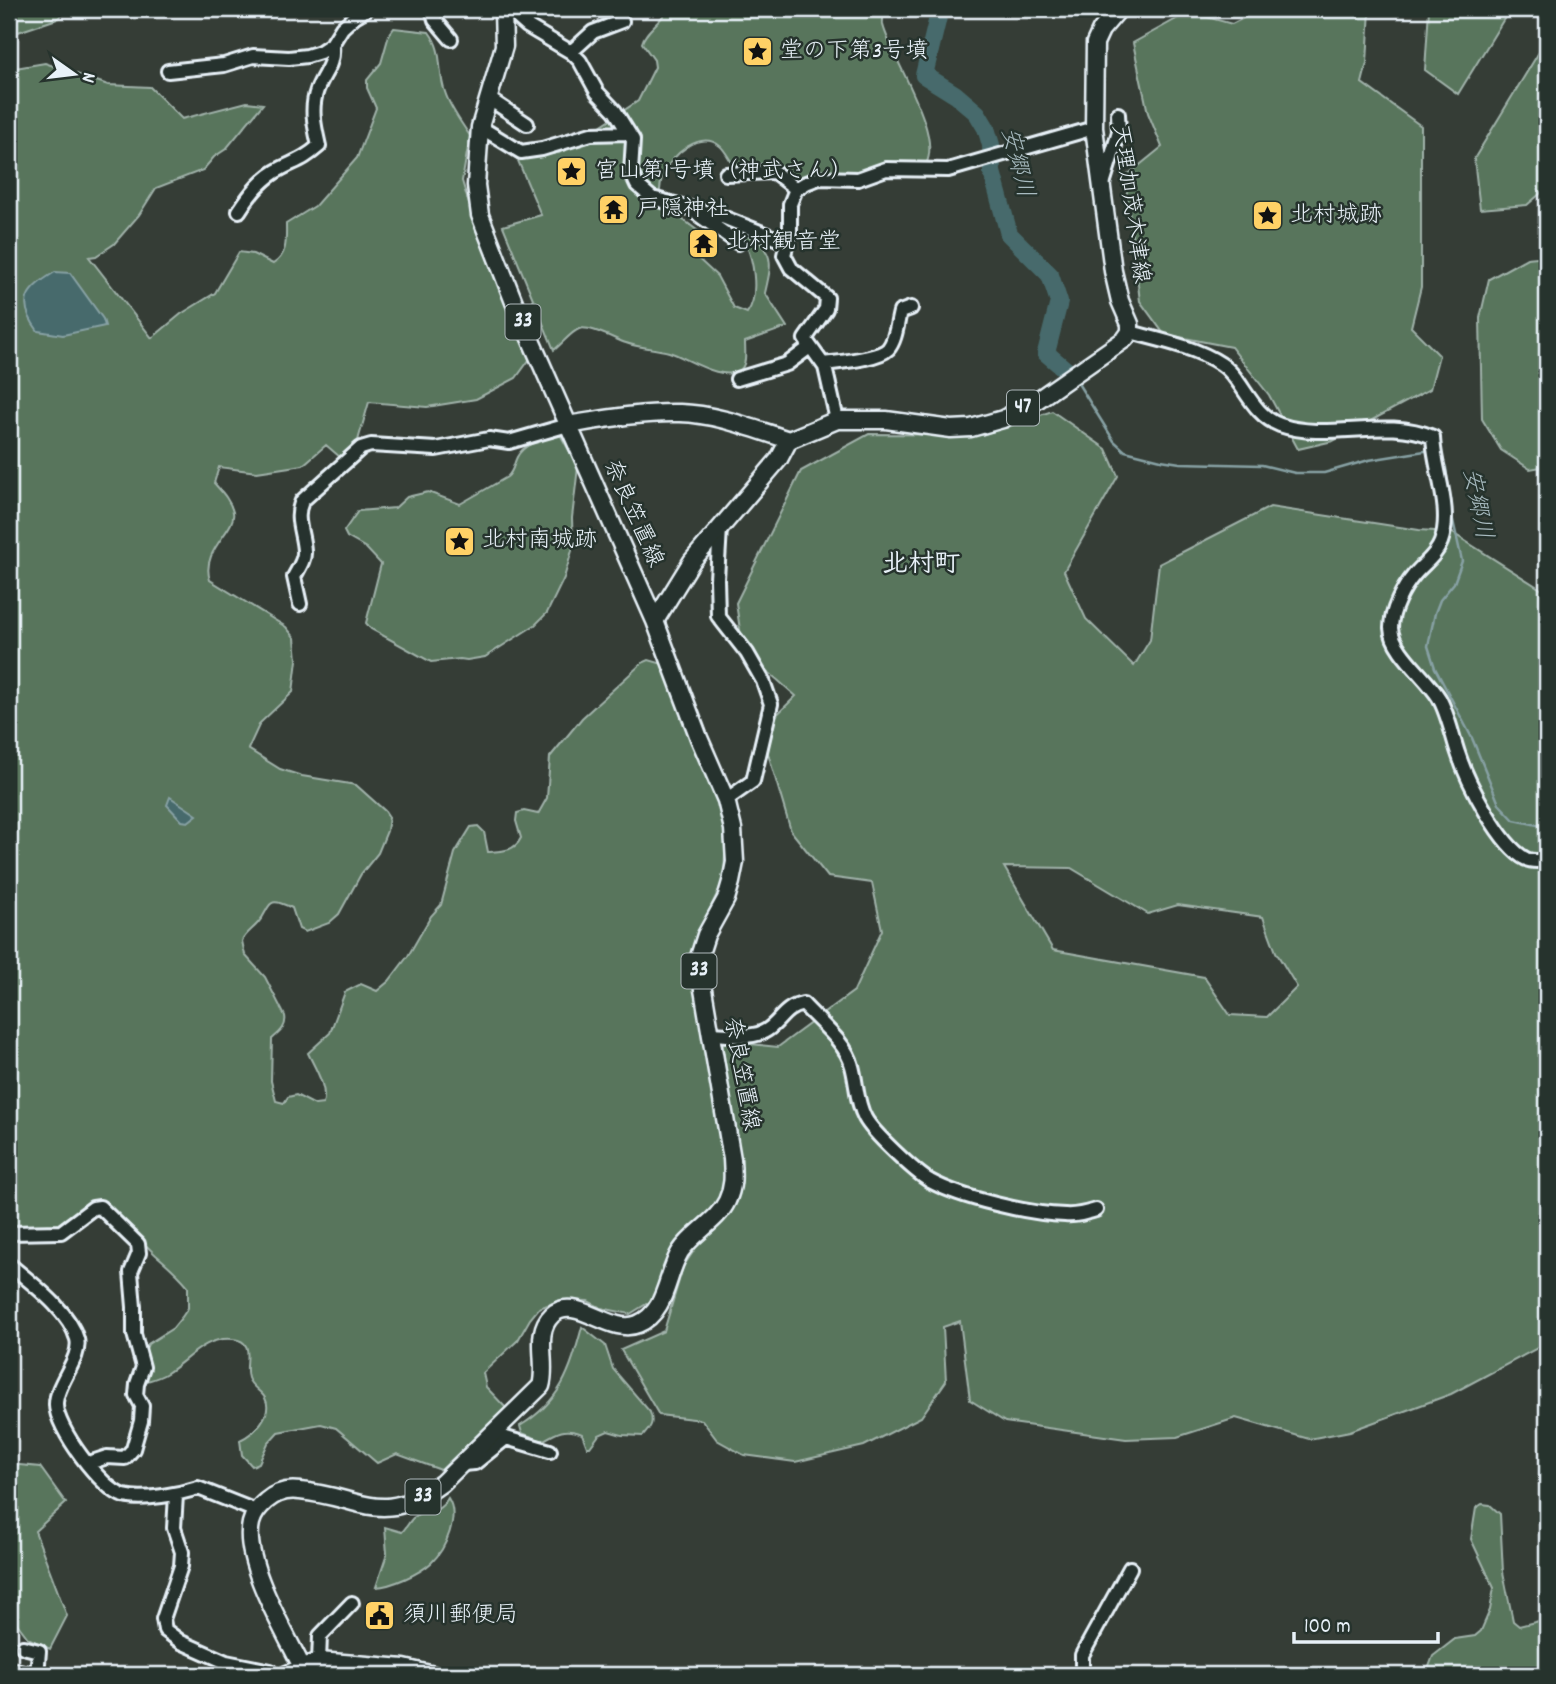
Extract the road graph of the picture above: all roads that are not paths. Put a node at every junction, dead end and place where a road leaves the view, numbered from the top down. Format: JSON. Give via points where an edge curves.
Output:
{"nodes":[{"id":1,"x":367,"y":9,"type":"edge"},
{"id":2,"x":432,"y":9,"type":"edge"},
{"id":3,"x":505,"y":9,"type":"edge"},
{"id":4,"x":1119,"y":9,"type":"edge"},
{"id":5,"x":622,"y":20,"type":"dead end"},
{"id":6,"x":451,"y":39,"type":"dead end"},
{"id":7,"x":332,"y":44,"type":"junction"},
{"id":8,"x":571,"y":52,"type":"junction"},
{"id":9,"x":168,"y":71,"type":"dead end"},
{"id":10,"x":488,"y":98,"type":"junction"},
{"id":11,"x":1118,"y":114,"type":"dead end"},
{"id":12,"x":527,"y":124,"type":"dead end"},
{"id":13,"x":480,"y":127,"type":"junction"},
{"id":14,"x":1094,"y":128,"type":"junction"},
{"id":15,"x":629,"y":133,"type":"junction"},
{"id":16,"x":726,"y":174,"type":"dead end"},
{"id":17,"x":1101,"y":188,"type":"junction"},
{"id":18,"x":796,"y":189,"type":"junction"},
{"id":19,"x":694,"y":209,"type":"junction"},
{"id":20,"x":239,"y":211,"type":"dead end"},
{"id":21,"x":785,"y":242,"type":"junction"},
{"id":22,"x":738,"y":243,"type":"dead end"},
{"id":23,"x":911,"y":308,"type":"dead end"},
{"id":24,"x":1130,"y":332,"type":"junction"},
{"id":25,"x":810,"y":347,"type":"junction"},
{"id":26,"x":824,"y":364,"type":"junction"},
{"id":27,"x":737,"y":379,"type":"dead end"},
{"id":28,"x":837,"y":420,"type":"junction"},
{"id":29,"x":568,"y":425,"type":"junction"},
{"id":30,"x":789,"y":440,"type":"junction"},
{"id":31,"x":720,"y":528,"type":"junction"},
{"id":32,"x":300,"y":604,"type":"dead end"},
{"id":33,"x":655,"y":621,"type":"junction"},
{"id":34,"x":726,"y":800,"type":"junction"},
{"id":35,"x":1547,"y":860,"type":"edge"},
{"id":36,"x":710,"y":1034,"type":"junction"},
{"id":37,"x":1096,"y":1210,"type":"dead end"},
{"id":38,"x":9,"y":1233,"type":"edge"},
{"id":39,"x":9,"y":1264,"type":"edge"},
{"id":40,"x":550,"y":1451,"type":"dead end"},
{"id":41,"x":89,"y":1463,"type":"junction"},
{"id":42,"x":463,"y":1464,"type":"junction"},
{"id":43,"x":176,"y":1495,"type":"junction"},
{"id":44,"x":256,"y":1511,"type":"junction"},
{"id":45,"x":1130,"y":1568,"type":"dead end"},
{"id":46,"x":352,"y":1603,"type":"dead end"},
{"id":47,"x":23,"y":1647,"type":"dead end"},
{"id":48,"x":319,"y":1661,"type":"junction"},
{"id":49,"x":302,"y":1668,"type":"junction"},
{"id":50,"x":9,"y":1670,"type":"edge"},
{"id":51,"x":29,"y":1675,"type":"edge"},
{"id":52,"x":37,"y":1675,"type":"edge"},
{"id":53,"x":274,"y":1675,"type":"edge"},
{"id":54,"x":285,"y":1675,"type":"edge"},
{"id":55,"x":434,"y":1675,"type":"edge"},
{"id":56,"x":1083,"y":1675,"type":"edge"}],
"edges":[{"from":1,"to":7,"type":"street","via":[[341,28]]},
{"from":2,"to":6,"type":"street"},
{"from":3,"to":8,"type":"street"},
{"from":3,"to":10,"type":"main road","name":"奈良笠置線","number":"33","via":[[503,46]]},
{"from":4,"to":14,"type":"main road","name":"天理加茂木津線","via":[[1095,43]]},
{"from":5,"to":8,"type":"street","via":[[593,32]]},
{"from":7,"to":9,"type":"street","via":[[307,56],[253,56],[224,65]]},
{"from":7,"to":20,"type":"street","via":[[331,66],[316,91],[313,119],[319,146],[262,182]]},
{"from":8,"to":15,"type":"street"},
{"from":10,"to":12,"type":"street"},
{"from":10,"to":13,"type":"main road","name":"奈良笠置線","number":"33"},
{"from":11,"to":17,"type":"street","via":[[1119,132]]},
{"from":13,"to":15,"type":"street","via":[[521,152],[591,134]]},
{"from":13,"to":29,"type":"main road","name":"奈良笠置線","number":"33","via":[[475,185],[480,215]]},
{"from":14,"to":17,"type":"main road","name":"天理加茂木津線"},
{"from":14,"to":18,"type":"street","via":[[948,170],[886,169],[858,179],[819,178]]},
{"from":15,"to":19,"type":"street","via":[[634,140],[631,173],[637,185],[652,198]]},
{"from":16,"to":18,"type":"street","via":[[774,172]]},
{"from":17,"to":24,"type":"main road","name":"天理加茂木津線","via":[[1112,271]]},
{"from":18,"to":21,"type":"street"},
{"from":19,"to":21,"type":"street"},
{"from":19,"to":22,"type":"street"},
{"from":21,"to":25,"type":"street","via":[[783,255],[791,268],[828,302],[805,339]]},
{"from":23,"to":26,"type":"street","via":[[900,312],[887,350]]},
{"from":24,"to":28,"type":"main road","number":"47","via":[[1125,340],[1003,419],[951,429],[886,420]]},
{"from":24,"to":35,"type":"street","via":[[1223,365],[1257,409],[1277,424],[1302,430],[1397,428],[1433,437],[1444,524],[1441,544],[1405,588],[1391,632],[1439,698],[1459,756],[1490,819],[1517,853],[1529,861]]},
{"from":25,"to":26,"type":"street"},
{"from":25,"to":27,"type":"street","via":[[788,365]]},
{"from":26,"to":28,"type":"street"},
{"from":28,"to":30,"type":"main road","number":"47"},
{"from":29,"to":30,"type":"main road","via":[[682,413]]},
{"from":29,"to":32,"type":"street","via":[[509,442],[489,439],[436,449],[361,448],[302,501],[298,511],[305,552],[294,577]]},
{"from":29,"to":33,"type":"main road","name":"奈良笠置線","number":"33"},
{"from":30,"to":31,"type":"main road"},
{"from":31,"to":33,"type":"main road","via":[[676,584]]},
{"from":31,"to":34,"type":"street","via":[[718,616],[747,653],[771,704],[753,780]]},
{"from":33,"to":34,"type":"main road","name":"奈良笠置線","number":"33"},
{"from":34,"to":36,"type":"main road","name":"奈良笠置線","number":"33","via":[[735,862],[726,900],[698,960]]},
{"from":36,"to":37,"type":"street","via":[[756,1035],[790,1006],[803,1004],[845,1048],[865,1119],[928,1180],[1042,1213]]},
{"from":36,"to":42,"type":"main road","name":"奈良笠置線","number":"33","via":[[732,1159],[734,1184],[726,1204],[679,1254],[665,1295],[638,1324],[612,1325],[570,1309],[559,1309],[550,1317],[542,1338],[541,1387]]},
{"from":38,"to":41,"type":"street","via":[[61,1233],[100,1207],[138,1244],[131,1272],[134,1334],[143,1367],[136,1384],[141,1422],[133,1449],[125,1458]]},
{"from":39,"to":41,"type":"street","via":[[70,1321],[78,1342],[55,1403],[67,1434]]},
{"from":40,"to":42,"type":"street","via":[[506,1438],[475,1463]]},
{"from":41,"to":43,"type":"street","via":[[123,1496]]},
{"from":42,"to":44,"type":"main road","name":"奈良笠置線","number":"33","via":[[424,1497],[404,1505],[366,1507],[312,1492],[285,1490]]},
{"from":43,"to":44,"type":"street","via":[[198,1488]]},
{"from":43,"to":53,"type":"street","via":[[174,1528],[182,1552],[181,1566],[163,1619],[165,1630],[226,1662]]},
{"from":44,"to":49,"type":"main road","via":[[251,1523],[253,1558]]},
{"from":45,"to":56,"type":"street","via":[[1082,1654]]},
{"from":46,"to":48,"type":"street","via":[[320,1636]]},
{"from":47,"to":52,"type":"street","via":[[39,1651]]},
{"from":48,"to":49,"type":"main road"},
{"from":48,"to":55,"type":"main road"},
{"from":49,"to":54,"type":"main road"},
{"from":50,"to":51,"type":"main road"}]}
